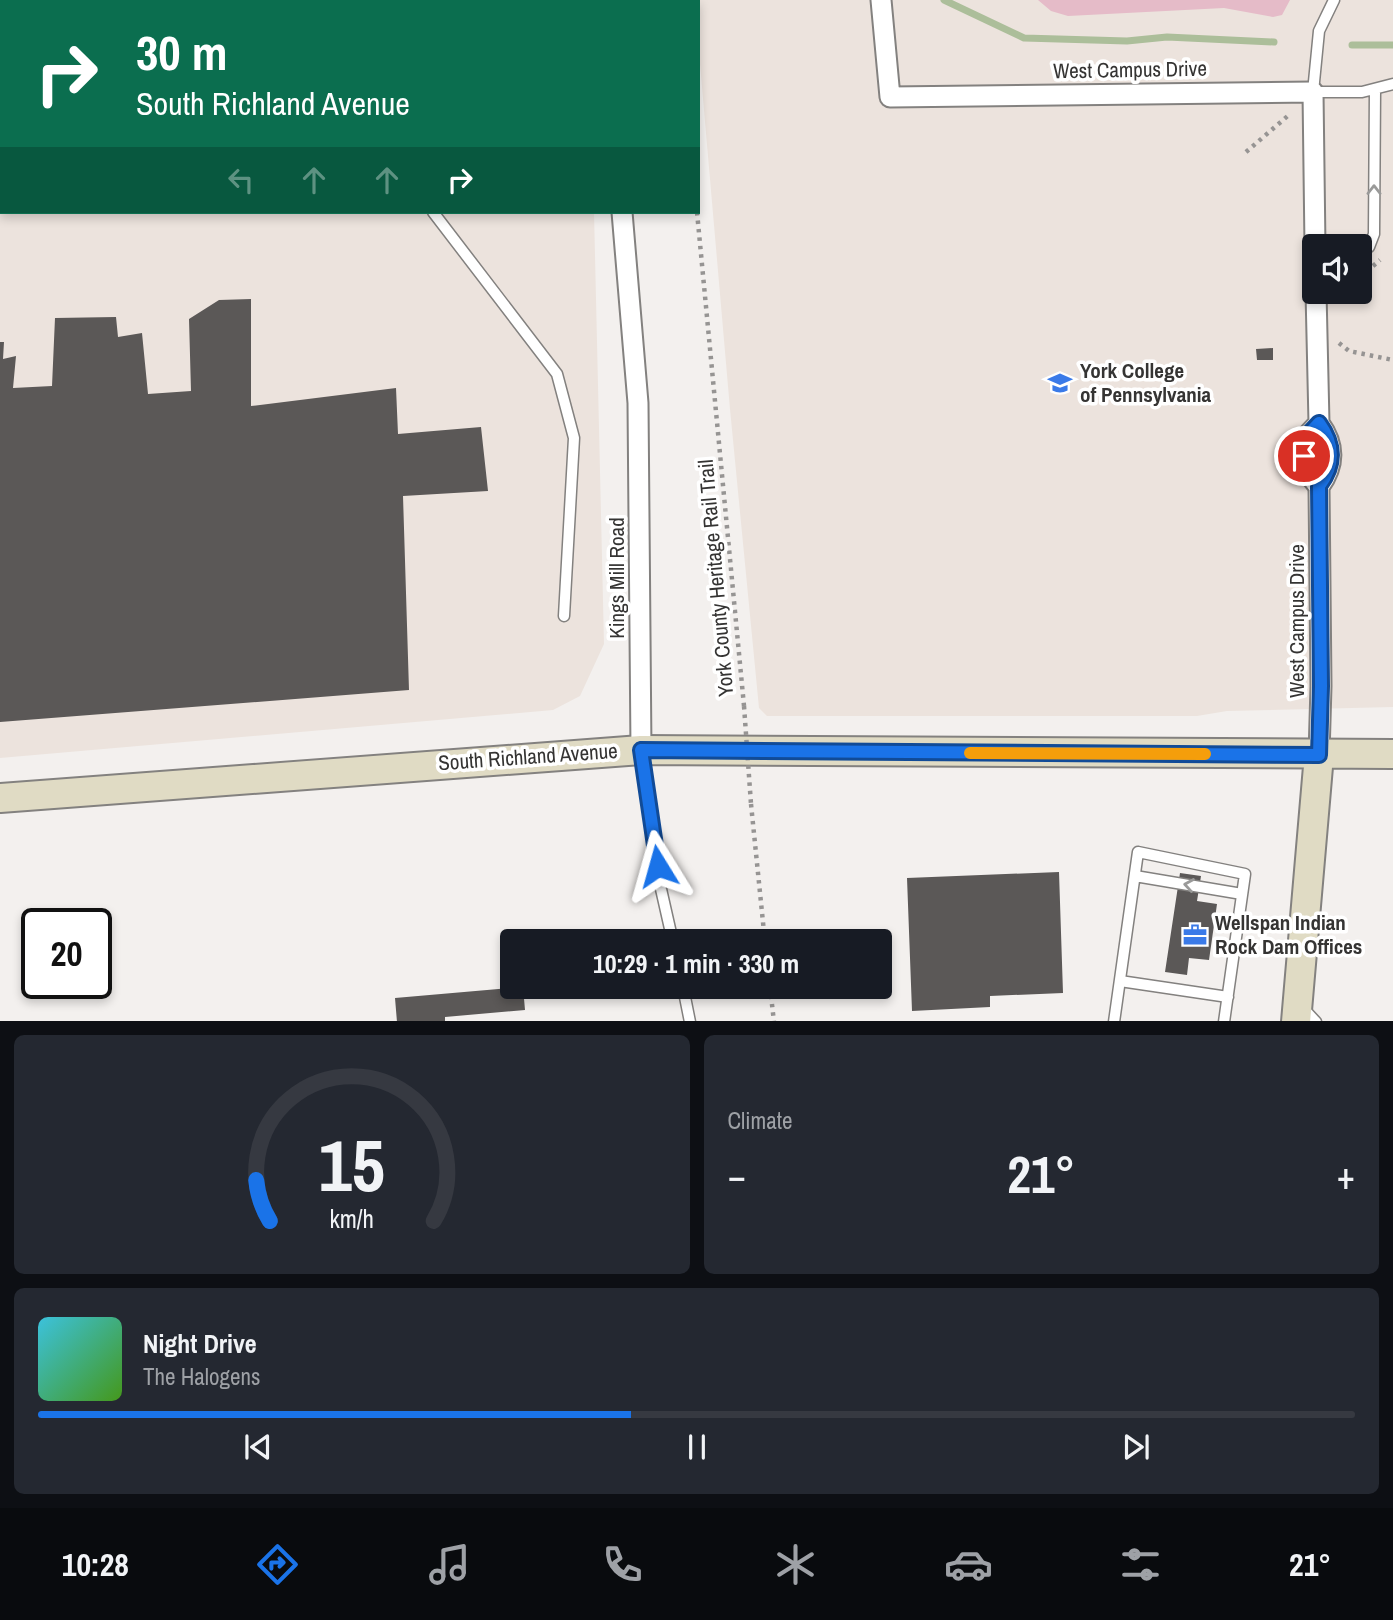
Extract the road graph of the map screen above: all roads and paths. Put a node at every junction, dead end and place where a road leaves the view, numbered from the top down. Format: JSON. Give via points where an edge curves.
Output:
{"nodes":[{"id":1,"x":881,"y":0,"type":"edge"},
{"id":2,"x":1334,"y":0,"type":"edge"},
{"id":3,"x":1393,"y":84,"type":"edge"},
{"id":4,"x":1375,"y":90,"type":"junction"},
{"id":5,"x":1313,"y":92,"type":"junction"},
{"id":6,"x":1290,"y":114,"type":"dead end"},
{"id":7,"x":1246,"y":152,"type":"dead end"},
{"id":8,"x":435,"y":214,"type":"edge"},
{"id":9,"x":622,"y":214,"type":"edge"},
{"id":10,"x":696,"y":214,"type":"edge"},
{"id":11,"x":1315,"y":234,"type":"edge"},
{"id":12,"x":1372,"y":239,"type":"edge"},
{"id":13,"x":1315,"y":304,"type":"edge"},
{"id":14,"x":1338,"y":336,"type":"dead end"},
{"id":15,"x":1393,"y":360,"type":"edge"},
{"id":16,"x":564,"y":616,"type":"dead end"},
{"id":17,"x":641,"y":750,"type":"junction"},
{"id":18,"x":1393,"y":754,"type":"edge"},
{"id":19,"x":1319,"y":755,"type":"junction"},
{"id":20,"x":0,"y":798,"type":"edge"},
{"id":21,"x":1135,"y":876,"type":"junction"},
{"id":22,"x":1242,"y":894,"type":"junction"},
{"id":23,"x":670,"y":929,"type":"edge"},
{"id":24,"x":764,"y":929,"type":"edge"},
{"id":25,"x":1120,"y":981,"type":"junction"},
{"id":26,"x":1228,"y":998,"type":"junction"},
{"id":27,"x":685,"y":999,"type":"edge"},
{"id":28,"x":771,"y":999,"type":"edge"},
{"id":29,"x":1303,"y":1015,"type":"edge"},
{"id":30,"x":690,"y":1021,"type":"edge"},
{"id":31,"x":774,"y":1021,"type":"edge"},
{"id":32,"x":1114,"y":1021,"type":"edge"},
{"id":33,"x":1224,"y":1021,"type":"edge"}],
"edges":[{"from":1,"to":5,"type":"street","name":"West Campus Drive","via":[[890,97]]},
{"from":2,"to":5,"type":"lane","via":[[1319,31]]},
{"from":3,"to":4,"type":"lane"},
{"from":4,"to":5,"type":"lane"},
{"from":12,"to":4,"type":"lane","one_way":true},
{"from":5,"to":11,"type":"street"},
{"from":6,"to":7,"type":"path"},
{"from":8,"to":16,"type":"lane","via":[[556,374],[574,438]]},
{"from":9,"to":17,"type":"street","name":"Kings Mill Road","via":[[638,403]]},
{"from":10,"to":24,"type":"path","name":"York County Heritage Rail Trail","bridge":true},
{"from":13,"to":19,"type":"street","name":"West Campus Drive","via":[[1319,423],[1304,439],[1305,469],[1319,486]]},
{"from":14,"to":15,"type":"path","via":[[1346,350]]},
{"from":17,"to":19,"type":"main road","name":"South Richland Avenue"},
{"from":17,"to":20,"type":"main road","name":"South Richland Avenue"},
{"from":17,"to":23,"type":"lane","name":"Kings Mill Road"},
{"from":18,"to":19,"type":"main road","name":"South Richland Avenue"},
{"from":19,"to":29,"type":"main road"},
{"from":22,"to":21,"type":"lane","one_way":true},
{"from":21,"to":22,"type":"lane","via":[[1139,852],[1245,874]]},
{"from":21,"to":25,"type":"lane"},
{"from":22,"to":26,"type":"lane"},
{"from":25,"to":26,"type":"lane"},
{"from":25,"to":32,"type":"lane"},
{"from":26,"to":33,"type":"lane"},
{"from":27,"to":30,"type":"lane"},
{"from":28,"to":31,"type":"path"}]}
